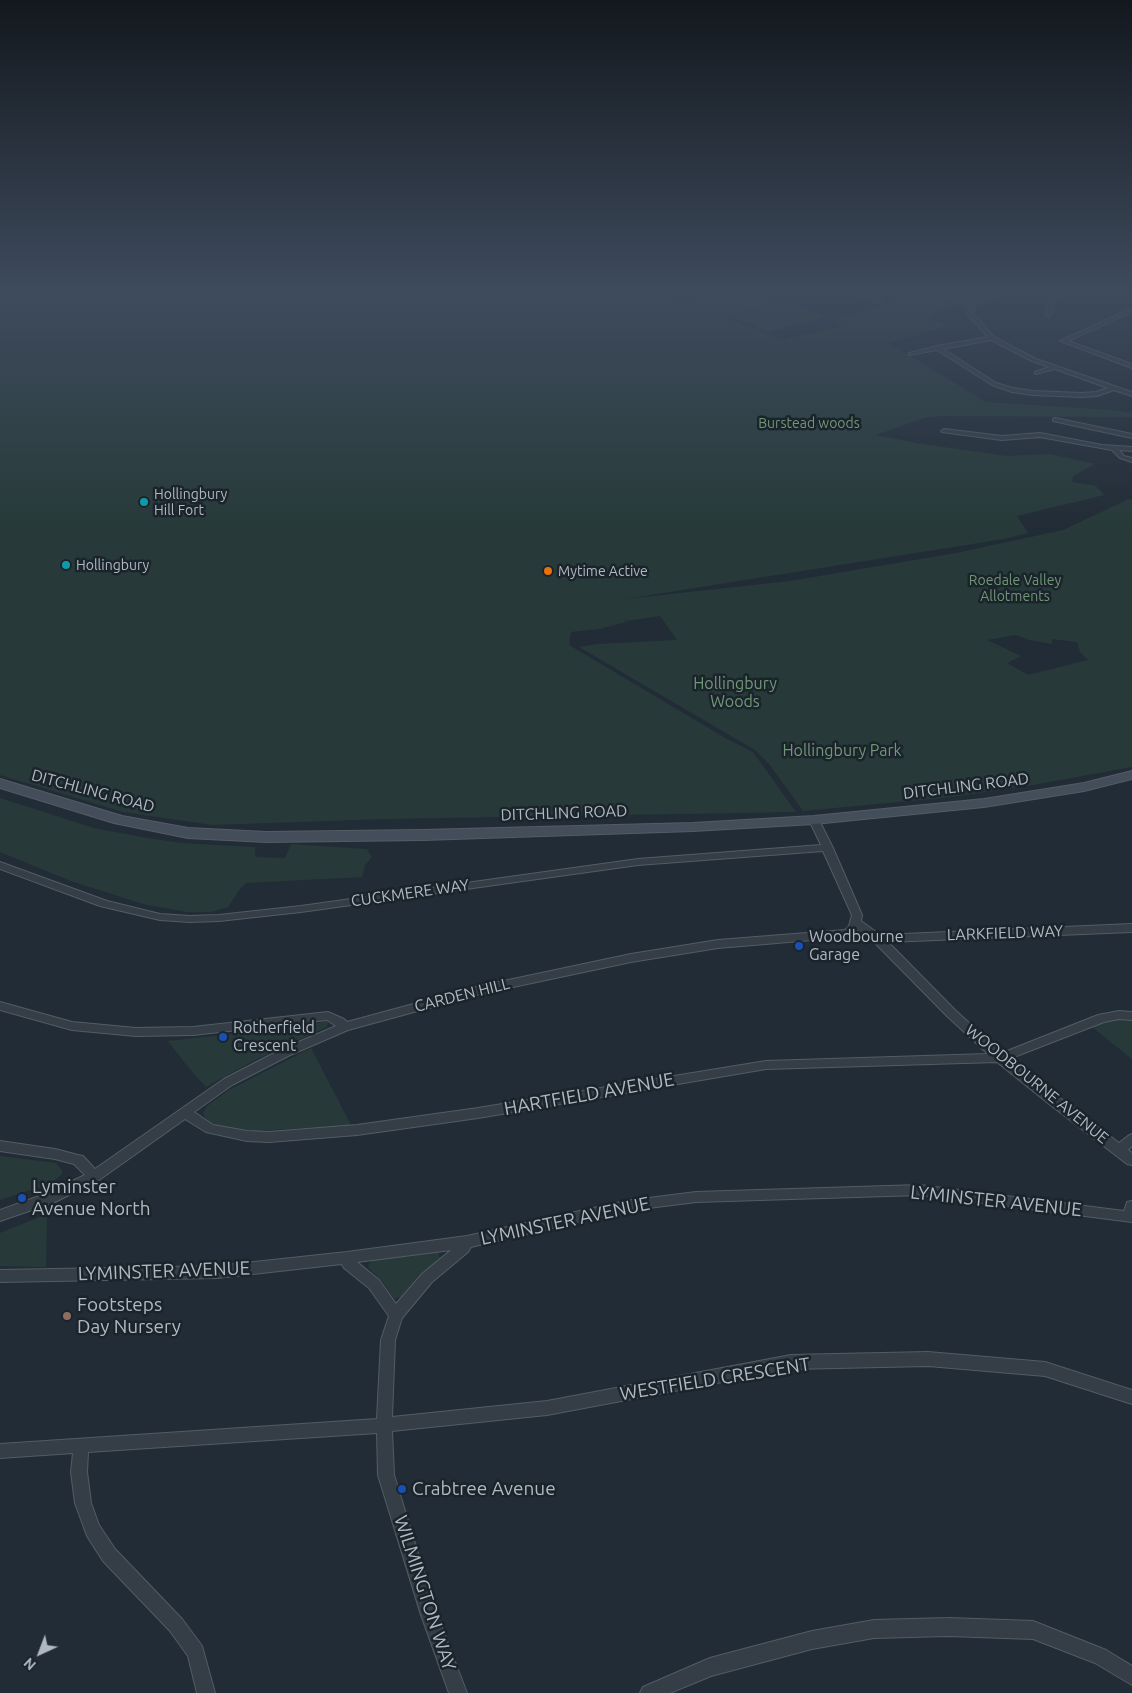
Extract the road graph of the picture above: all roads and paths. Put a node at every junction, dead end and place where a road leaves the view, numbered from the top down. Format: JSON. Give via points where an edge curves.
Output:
{"nodes":[{"id":1,"x":975,"y":372,"type":"edge"},
{"id":2,"x":1040,"y":372,"type":"edge"},
{"id":3,"x":1069,"y":372,"type":"edge"},
{"id":4,"x":1037,"y":373,"type":"joint"},
{"id":5,"x":1044,"y":375,"type":"dead end"},
{"id":6,"x":1113,"y":388,"type":"junction"},
{"id":7,"x":1132,"y":394,"type":"edge"},
{"id":8,"x":1055,"y":420,"type":"dead end"},
{"id":9,"x":944,"y":431,"type":"dead end"},
{"id":10,"x":1132,"y":436,"type":"edge"},
{"id":11,"x":1115,"y":449,"type":"junction"},
{"id":12,"x":1132,"y":450,"type":"edge"},
{"id":13,"x":1132,"y":460,"type":"edge"},
{"id":14,"x":1132,"y":775,"type":"edge"},
{"id":15,"x":0,"y":783,"type":"edge"},
{"id":16,"x":814,"y":820,"type":"junction"},
{"id":17,"x":828,"y":848,"type":"junction"},
{"id":18,"x":0,"y":865,"type":"edge"},
{"id":19,"x":856,"y":923,"type":"junction"},
{"id":20,"x":1132,"y":928,"type":"edge"},
{"id":21,"x":878,"y":939,"type":"junction"},
{"id":22,"x":0,"y":1006,"type":"edge"},
{"id":23,"x":1132,"y":1016,"type":"edge"},
{"id":24,"x":344,"y":1027,"type":"junction"},
{"id":25,"x":1000,"y":1058,"type":"junction"},
{"id":26,"x":184,"y":1112,"type":"junction"},
{"id":27,"x":1132,"y":1139,"type":"edge"},
{"id":28,"x":0,"y":1146,"type":"edge"},
{"id":29,"x":1119,"y":1150,"type":"junction"},
{"id":30,"x":1132,"y":1160,"type":"edge"},
{"id":31,"x":94,"y":1176,"type":"junction"},
{"id":32,"x":1131,"y":1213,"type":"edge"},
{"id":33,"x":0,"y":1216,"type":"edge"},
{"id":34,"x":467,"y":1242,"type":"junction"},
{"id":35,"x":347,"y":1258,"type":"junction"},
{"id":36,"x":0,"y":1276,"type":"edge"},
{"id":37,"x":396,"y":1315,"type":"junction"},
{"id":38,"x":1132,"y":1397,"type":"edge"},
{"id":39,"x":384,"y":1424,"type":"junction"},
{"id":40,"x":81,"y":1446,"type":"junction"},
{"id":41,"x":1,"y":1455,"type":"edge"},
{"id":42,"x":1132,"y":1676,"type":"edge"},
{"id":43,"x":206,"y":1693,"type":"edge"},
{"id":44,"x":458,"y":1693,"type":"edge"},
{"id":45,"x":649,"y":1693,"type":"edge"}],
"edges":[{"from":1,"to":6,"type":"street","via":[[994,384],[1028,393],[1081,395]]},
{"from":2,"to":4,"type":"street"},
{"from":3,"to":6,"type":"street"},
{"from":4,"to":5,"type":"street"},
{"from":6,"to":7,"type":"street"},
{"from":8,"to":10,"type":"street"},
{"from":9,"to":11,"type":"street","via":[[1002,438],[1040,436]]},
{"from":11,"to":12,"type":"street"},
{"from":11,"to":13,"type":"street","via":[[1122,457]]},
{"from":14,"to":16,"type":"street","name":"DITCHLING ROAD","via":[[984,803]]},
{"from":15,"to":16,"type":"street","name":"DITCHLING ROAD","via":[[119,820],[188,833],[266,837],[693,827]]},
{"from":16,"to":17,"type":"street"},
{"from":17,"to":18,"type":"street","name":"CUCKMERE WAY","via":[[638,862],[301,909],[190,919],[160,917],[104,904]]},
{"from":17,"to":19,"type":"street","via":[[857,915]]},
{"from":19,"to":21,"type":"street","name":"WOODBOURNE AVENUE"},
{"from":19,"to":24,"type":"street","name":"CARDEN HILL","via":[[851,931],[841,935],[718,944],[601,964],[461,995]]},
{"from":20,"to":21,"type":"street","name":"LARKFIELD WAY"},
{"from":21,"to":25,"type":"street","name":"WOODBOURNE AVENUE"},
{"from":22,"to":24,"type":"street","via":[[72,1026],[136,1032],[193,1031],[328,1016]]},
{"from":23,"to":25,"type":"street","name":"HARTFIELD AVENUE","via":[[1102,1018]]},
{"from":24,"to":26,"type":"street","name":"CARDEN HILL","via":[[255,1067]]},
{"from":25,"to":26,"type":"street","name":"HARTFIELD AVENUE","via":[[766,1065],[468,1114],[357,1130],[269,1137],[210,1129]]},
{"from":25,"to":29,"type":"street","name":"WOODBOURNE AVENUE"},
{"from":26,"to":31,"type":"street","name":"CARDEN HILL"},
{"from":27,"to":29,"type":"street"},
{"from":28,"to":31,"type":"street","via":[[78,1160]]},
{"from":29,"to":30,"type":"street","name":"WOODBOURNE AVENUE"},
{"from":31,"to":33,"type":"street","name":"CARDEN HILL","via":[[50,1198]]},
{"from":32,"to":34,"type":"street","name":"LYMINSTER AVENUE","via":[[920,1190],[706,1196],[625,1206]]},
{"from":34,"to":35,"type":"street","name":"LYMINSTER AVENUE"},
{"from":34,"to":37,"type":"street","name":"WILMINGTON WAY","via":[[427,1278]]},
{"from":35,"to":36,"type":"street","name":"LYMINSTER AVENUE","via":[[218,1272]]},
{"from":35,"to":37,"type":"street","via":[[349,1264],[374,1284]]},
{"from":37,"to":39,"type":"street","name":"WILMINGTON WAY","via":[[388,1340]]},
{"from":38,"to":39,"type":"street","name":"WESTFIELD CRESCENT","via":[[1045,1369],[928,1359],[791,1362],[547,1408]]},
{"from":39,"to":40,"type":"street"},
{"from":39,"to":44,"type":"street","name":"WILMINGTON WAY","via":[[386,1475],[429,1615]]},
{"from":40,"to":41,"type":"street"},
{"from":40,"to":43,"type":"street","via":[[83,1503],[93,1530],[110,1555],[176,1625],[196,1652]]},
{"from":42,"to":45,"type":"street","via":[[1100,1656],[1033,1630],[874,1628],[812,1640],[710,1667]]}]}
